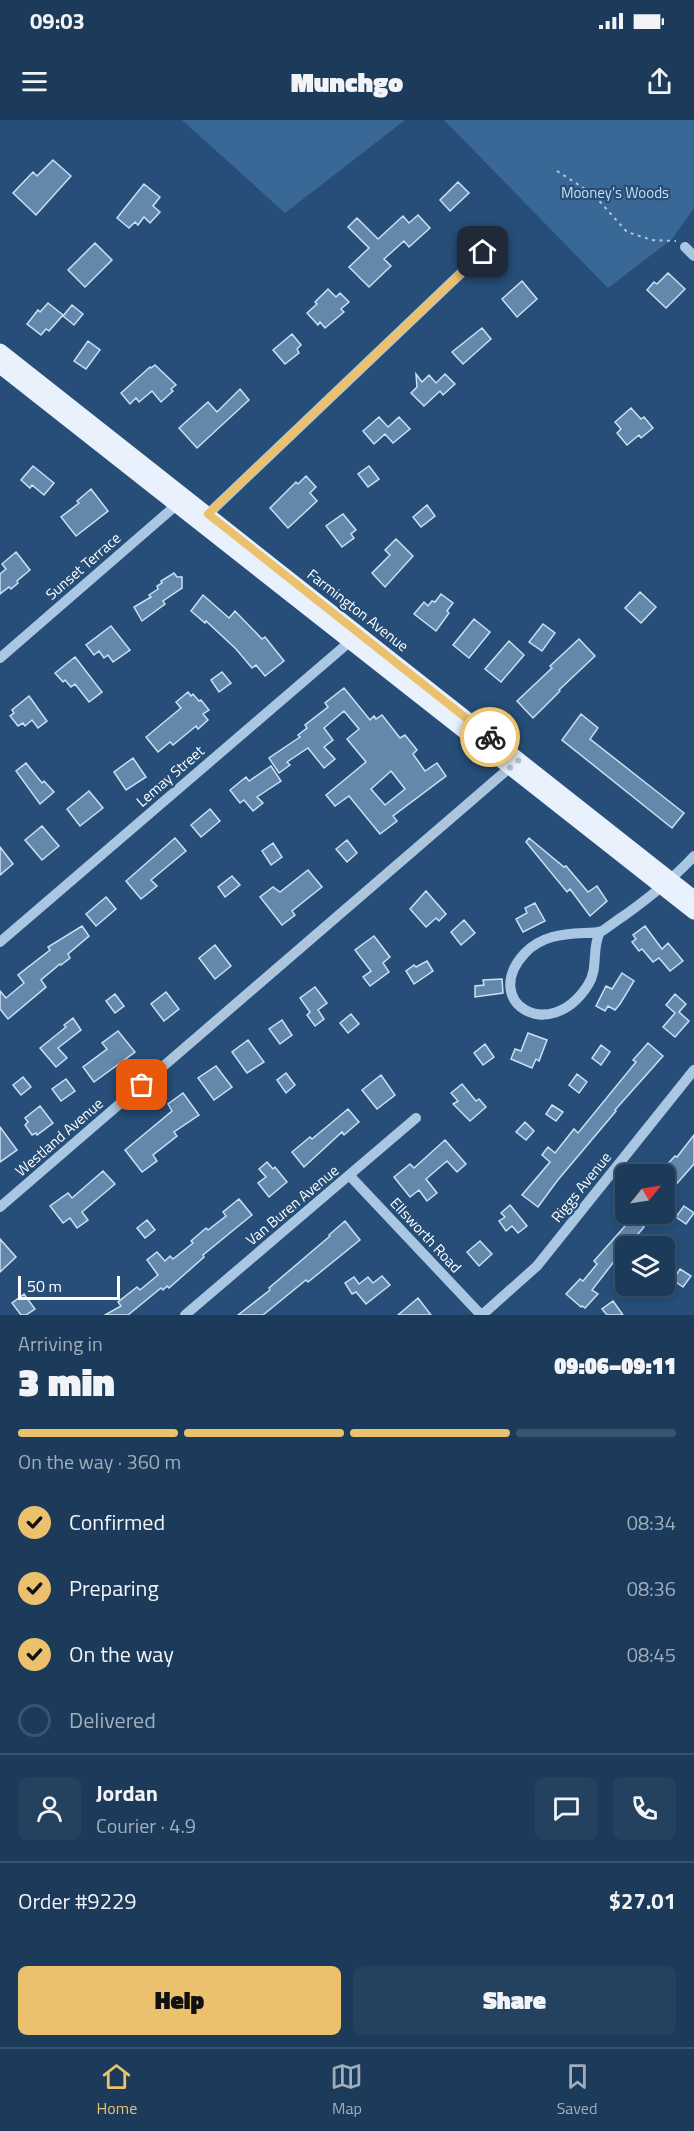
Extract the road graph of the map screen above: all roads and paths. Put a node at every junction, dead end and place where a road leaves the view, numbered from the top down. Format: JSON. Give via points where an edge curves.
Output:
{"nodes":[{"id":1,"x":557,"y":171,"type":"dead end"},
{"id":2,"x":500,"y":236,"type":"dead end"},
{"id":3,"x":685,"y":248,"type":"joint"},
{"id":4,"x":694,"y":256,"type":"edge"},
{"id":5,"x":0,"y":351,"type":"edge"},
{"id":6,"x":0,"y":366,"type":"edge"},
{"id":7,"x":182,"y":501,"type":"junction"},
{"id":8,"x":204,"y":518,"type":"junction"},
{"id":9,"x":354,"y":638,"type":"junction"},
{"id":10,"x":0,"y":658,"type":"edge"},
{"id":11,"x":515,"y":764,"type":"junction"},
{"id":12,"x":694,"y":856,"type":"edge"},
{"id":13,"x":667,"y":883,"type":"junction"},
{"id":14,"x":694,"y":898,"type":"edge"},
{"id":15,"x":694,"y":912,"type":"edge"},
{"id":16,"x":600,"y":932,"type":"junction"},
{"id":17,"x":0,"y":942,"type":"edge"},
{"id":18,"x":694,"y":1070,"type":"edge"},
{"id":19,"x":416,"y":1118,"type":"dead end"},
{"id":20,"x":350,"y":1176,"type":"junction"},
{"id":21,"x":0,"y":1207,"type":"edge"},
{"id":22,"x":185,"y":1315,"type":"edge"},
{"id":23,"x":482,"y":1315,"type":"edge"}],
"edges":[{"from":1,"to":3,"type":"path","via":[[593,194],[627,232],[652,240],[678,241]]},
{"from":2,"to":8,"type":"street"},
{"from":3,"to":4,"type":"street"},
{"from":5,"to":7,"type":"main road","name":"Farmington Avenue"},
{"from":6,"to":7,"type":"main road","name":"Farmington Avenue"},
{"from":7,"to":8,"type":"main road","name":"Farmington Avenue"},
{"from":7,"to":10,"type":"street","name":"Sunset Terrace"},
{"from":8,"to":9,"type":"main road","name":"Farmington Avenue"},
{"from":9,"to":11,"type":"main road","name":"Farmington Avenue"},
{"from":9,"to":17,"type":"street","name":"Lemay Street"},
{"from":11,"to":13,"type":"main road","name":"Farmington Avenue"},
{"from":11,"to":21,"type":"street","name":"Westland Avenue"},
{"from":12,"to":13,"type":"street"},
{"from":13,"to":14,"type":"main road","name":"Farmington Avenue"},
{"from":13,"to":15,"type":"main road","name":"Farmington Avenue"},
{"from":13,"to":16,"type":"street"},
{"from":16,"to":16,"type":"street","via":[[559,935],[530,948],[512,975],[512,994],[518,1004],[539,1015],[573,1004],[592,978]]},
{"from":18,"to":23,"type":"street","name":"Riggs Avenue","via":[[537,1266]]},
{"from":19,"to":20,"type":"street","name":"Van Buren Avenue"},
{"from":20,"to":22,"type":"street","name":"Van Buren Avenue"},
{"from":20,"to":23,"type":"street","name":"Ellsworth Road"}]}
